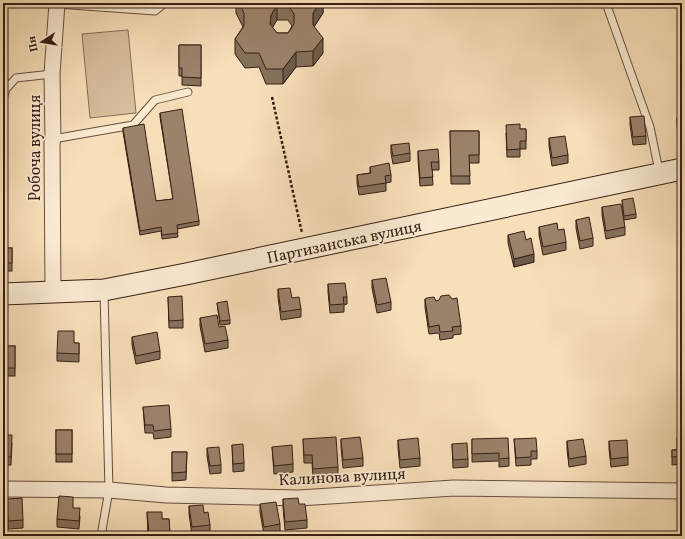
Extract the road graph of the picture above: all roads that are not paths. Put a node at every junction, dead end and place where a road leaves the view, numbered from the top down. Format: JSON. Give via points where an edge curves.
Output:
{"nodes":[{"id":1,"x":57,"y":3,"type":"edge"},
{"id":2,"x":165,"y":3,"type":"edge"},
{"id":3,"x":606,"y":3,"type":"edge"},
{"id":4,"x":52,"y":74,"type":"junction"},
{"id":5,"x":188,"y":92,"type":"dead end"},
{"id":6,"x":3,"y":100,"type":"edge"},
{"id":7,"x":53,"y":139,"type":"junction"},
{"id":8,"x":682,"y":169,"type":"edge"},
{"id":9,"x":659,"y":173,"type":"junction"},
{"id":10,"x":104,"y":290,"type":"junction"},
{"id":11,"x":53,"y":293,"type":"junction"},
{"id":12,"x":3,"y":294,"type":"edge"},
{"id":13,"x":3,"y":488,"type":"edge"},
{"id":14,"x":109,"y":490,"type":"junction"},
{"id":15,"x":682,"y":491,"type":"edge"},
{"id":16,"x":101,"y":536,"type":"edge"}],
"edges":[{"from":1,"to":2,"type":"lane","via":[[155,10]]},
{"from":1,"to":4,"type":"street","name":"Робоча вулиця"},
{"from":3,"to":9,"type":"lane","via":[[650,127]]},
{"from":4,"to":6,"type":"lane","via":[[16,78],[6,89]]},
{"from":4,"to":7,"type":"street","name":"Робоча вулиця"},
{"from":5,"to":7,"type":"lane","via":[[155,100],[132,125]]},
{"from":7,"to":11,"type":"street","name":"Робоча вулиця"},
{"from":8,"to":9,"type":"main road","name":"Партизанська вулиця"},
{"from":9,"to":10,"type":"main road","name":"Партизанська вулиця"},
{"from":10,"to":11,"type":"main road","name":"Партизанська вулиця"},
{"from":10,"to":14,"type":"lane"},
{"from":11,"to":12,"type":"main road","name":"Партизанська вулиця"},
{"from":13,"to":14,"type":"street","name":"Калинова вулиця"},
{"from":14,"to":15,"type":"street","name":"Калинова вулиця","via":[[166,495],[299,498],[454,488]]},
{"from":14,"to":16,"type":"lane"}]}
